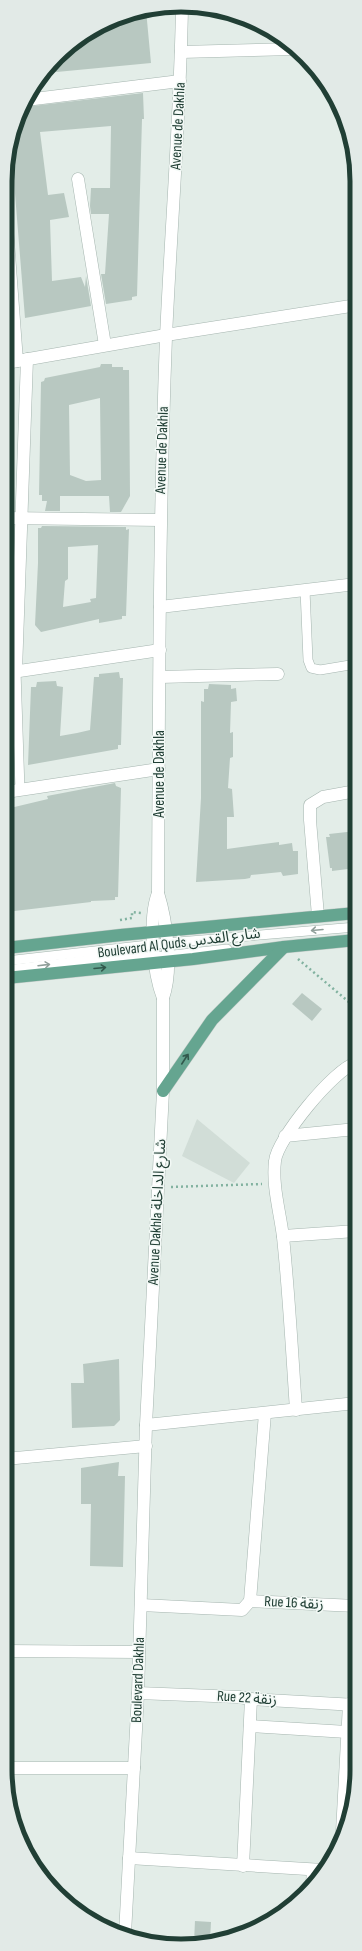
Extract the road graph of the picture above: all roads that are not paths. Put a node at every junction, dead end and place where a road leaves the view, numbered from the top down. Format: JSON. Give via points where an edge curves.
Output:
{"nodes":[{"id":1,"x":182,"y":12,"type":"edge"},
{"id":2,"x":287,"y":49,"type":"edge"},
{"id":3,"x":181,"y":52,"type":"junction"},
{"id":4,"x":180,"y":81,"type":"junction"},
{"id":5,"x":33,"y":99,"type":"edge"},
{"id":6,"x":78,"y":179,"type":"dead end"},
{"id":7,"x":12,"y":294,"type":"edge"},
{"id":8,"x":350,"y":306,"type":"edge"},
{"id":9,"x":166,"y":335,"type":"junction"},
{"id":10,"x":105,"y":345,"type":"junction"},
{"id":11,"x":17,"y":361,"type":"edge"},
{"id":12,"x":12,"y":518,"type":"edge"},
{"id":13,"x":20,"y":518,"type":"junction"},
{"id":14,"x":160,"y":520,"type":"junction"},
{"id":15,"x":350,"y":585,"type":"edge"},
{"id":16,"x":305,"y":590,"type":"junction"},
{"id":17,"x":160,"y":607,"type":"junction"},
{"id":18,"x":160,"y":650,"type":"junction"},
{"id":19,"x":12,"y":655,"type":"edge"},
{"id":20,"x":350,"y":665,"type":"edge"},
{"id":21,"x":12,"y":672,"type":"edge"},
{"id":22,"x":278,"y":674,"type":"dead end"},
{"id":23,"x":160,"y":677,"type":"junction"},
{"id":24,"x":12,"y":685,"type":"edge"},
{"id":25,"x":159,"y":769,"type":"junction"},
{"id":26,"x":20,"y":790,"type":"junction"},
{"id":27,"x":12,"y":791,"type":"edge"},
{"id":28,"x":350,"y":792,"type":"edge"},
{"id":29,"x":350,"y":913,"type":"edge"},
{"id":30,"x":318,"y":916,"type":"junction"},
{"id":31,"x":350,"y":928,"type":"edge"},
{"id":32,"x":350,"y":935,"type":"edge"},
{"id":33,"x":350,"y":941,"type":"edge"},
{"id":34,"x":158,"y":945,"type":"junction"},
{"id":35,"x":284,"y":947,"type":"junction"},
{"id":36,"x":12,"y":948,"type":"edge"},
{"id":37,"x":168,"y":958,"type":"junction"},
{"id":38,"x":12,"y":960,"type":"edge"},
{"id":39,"x":12,"y":969,"type":"edge"},
{"id":40,"x":12,"y":977,"type":"edge"},
{"id":41,"x":163,"y":998,"type":"junction"},
{"id":42,"x":350,"y":1065,"type":"edge"},
{"id":43,"x":163,"y":1091,"type":"junction"},
{"id":44,"x":350,"y":1130,"type":"edge"},
{"id":45,"x":285,"y":1136,"type":"junction"},
{"id":46,"x":350,"y":1231,"type":"edge"},
{"id":47,"x":283,"y":1236,"type":"junction"},
{"id":48,"x":350,"y":1404,"type":"edge"},
{"id":49,"x":296,"y":1410,"type":"junction"},
{"id":50,"x":265,"y":1413,"type":"junction"},
{"id":51,"x":146,"y":1425,"type":"junction"},
{"id":52,"x":146,"y":1446,"type":"junction"},
{"id":53,"x":12,"y":1458,"type":"edge"},
{"id":54,"x":250,"y":1601,"type":"junction"},
{"id":55,"x":141,"y":1605,"type":"junction"},
{"id":56,"x":350,"y":1606,"type":"edge"},
{"id":57,"x":12,"y":1651,"type":"edge"},
{"id":58,"x":139,"y":1652,"type":"junction"},
{"id":59,"x":138,"y":1694,"type":"junction"},
{"id":60,"x":251,"y":1699,"type":"junction"},
{"id":61,"x":350,"y":1704,"type":"edge"},
{"id":62,"x":350,"y":1715,"type":"edge"},
{"id":63,"x":250,"y":1726,"type":"junction"},
{"id":64,"x":347,"y":1732,"type":"junction"},
{"id":65,"x":12,"y":1768,"type":"edge"},
{"id":66,"x":134,"y":1768,"type":"junction"},
{"id":67,"x":343,"y":1818,"type":"edge"},
{"id":68,"x":130,"y":1858,"type":"junction"},
{"id":69,"x":243,"y":1866,"type":"junction"},
{"id":70,"x":318,"y":1870,"type":"edge"},
{"id":71,"x":125,"y":1929,"type":"edge"}],
"edges":[{"from":1,"to":3,"type":"street","name":"Avenue de Dakhla"},
{"from":2,"to":3,"type":"street"},
{"from":3,"to":4,"type":"street","name":"Avenue de Dakhla"},
{"from":4,"to":5,"type":"street"},
{"from":4,"to":9,"type":"street","name":"Avenue de Dakhla"},
{"from":6,"to":10,"type":"street"},
{"from":7,"to":11,"type":"street"},
{"from":8,"to":9,"type":"street"},
{"from":9,"to":10,"type":"street"},
{"from":9,"to":14,"type":"street","name":"Avenue de Dakhla"},
{"from":10,"to":11,"type":"street"},
{"from":11,"to":13,"type":"street"},
{"from":12,"to":13,"type":"street"},
{"from":13,"to":14,"type":"street"},
{"from":13,"to":19,"type":"street"},
{"from":14,"to":17,"type":"street","name":"Avenue de Dakhla"},
{"from":15,"to":16,"type":"street"},
{"from":16,"to":17,"type":"street"},
{"from":16,"to":20,"type":"lane","via":[[308,660],[311,668],[320,670]]},
{"from":17,"to":18,"type":"street","name":"Avenue de Dakhla"},
{"from":18,"to":21,"type":"street"},
{"from":18,"to":23,"type":"street","name":"Avenue de Dakhla"},
{"from":22,"to":23,"type":"street"},
{"from":23,"to":25,"type":"street","name":"Avenue de Dakhla"},
{"from":24,"to":26,"type":"lane"},
{"from":25,"to":26,"type":"street"},
{"from":25,"to":34,"type":"street","name":"Avenue de Dakhla","via":[[158,893],[153,909]]},
{"from":26,"to":27,"type":"street"},
{"from":28,"to":30,"type":"street","via":[[323,797],[310,805]]},
{"from":29,"to":30,"type":"main road","name":"Boulevard Al Quds شارع القدس"},
{"from":30,"to":34,"type":"main road","name":"Boulevard Al Quds شارع القدس"},
{"from":31,"to":34,"type":"lane","one_way":true},
{"from":32,"to":37,"type":"lane"},
{"from":33,"to":35,"type":"main road","name":"Boulevard Al Quds شارع القدس"},
{"from":34,"to":36,"type":"main road","name":"Boulevard Al Quds شارع القدس"},
{"from":34,"to":37,"type":"main road","name":"Boulevard Al Quds شارع القدس"},
{"from":34,"to":37,"type":"street","name":"Avenue de Dakhla"},
{"from":34,"to":38,"type":"lane"},
{"from":39,"to":34,"type":"lane","one_way":true,"via":[[122,956]]},
{"from":40,"to":34,"type":"main road","name":"Boulevard Al Quds شارع القدس","one_way":true},
{"from":34,"to":41,"type":"street","name":"Avenue Dakhla شارع الداخلة","via":[[158,985]]},
{"from":35,"to":37,"type":"main road","name":"Boulevard Al Quds شارع القدس"},
{"from":43,"to":35,"type":"main road","one_way":true,"via":[[212,1020]]},
{"from":37,"to":41,"type":"street","name":"Avenue Dakhla شارع الداخلة","via":[[168,984]]},
{"from":41,"to":43,"type":"street","name":"Avenue Dakhla شارع الداخلة"},
{"from":42,"to":45,"type":"street","via":[[315,1098]]},
{"from":43,"to":51,"type":"street","name":"Avenue Dakhla شارع الداخلة"},
{"from":44,"to":45,"type":"street"},
{"from":45,"to":47,"type":"street","via":[[276,1153],[275,1184]]},
{"from":46,"to":47,"type":"street"},
{"from":47,"to":49,"type":"street"},
{"from":48,"to":49,"type":"street"},
{"from":49,"to":50,"type":"street"},
{"from":50,"to":51,"type":"street"},
{"from":50,"to":54,"type":"street"},
{"from":51,"to":52,"type":"street","name":"Boulevard Dakhla"},
{"from":52,"to":53,"type":"street"},
{"from":52,"to":55,"type":"street","name":"Boulevard Dakhla"},
{"from":54,"to":55,"type":"street","name":"Rue 16 زنقة","via":[[242,1610]]},
{"from":54,"to":56,"type":"street","name":"Rue 16 زنقة"},
{"from":55,"to":58,"type":"street","name":"Boulevard Dakhla"},
{"from":57,"to":58,"type":"street"},
{"from":58,"to":59,"type":"street","name":"Boulevard Dakhla"},
{"from":59,"to":60,"type":"street","name":"Rue 22 زنقة"},
{"from":59,"to":66,"type":"street","name":"Boulevard Dakhla"},
{"from":60,"to":61,"type":"street","name":"Rue 22 زنقة"},
{"from":60,"to":63,"type":"street"},
{"from":62,"to":64,"type":"street"},
{"from":63,"to":64,"type":"street","name":"Rue 22 زنقة"},
{"from":63,"to":69,"type":"street"},
{"from":64,"to":67,"type":"street"},
{"from":65,"to":66,"type":"street"},
{"from":66,"to":68,"type":"street","name":"Boulevard Dakhla"},
{"from":68,"to":69,"type":"street"},
{"from":68,"to":71,"type":"street","name":"Boulevard Dakhla"},
{"from":69,"to":70,"type":"street"}]}
